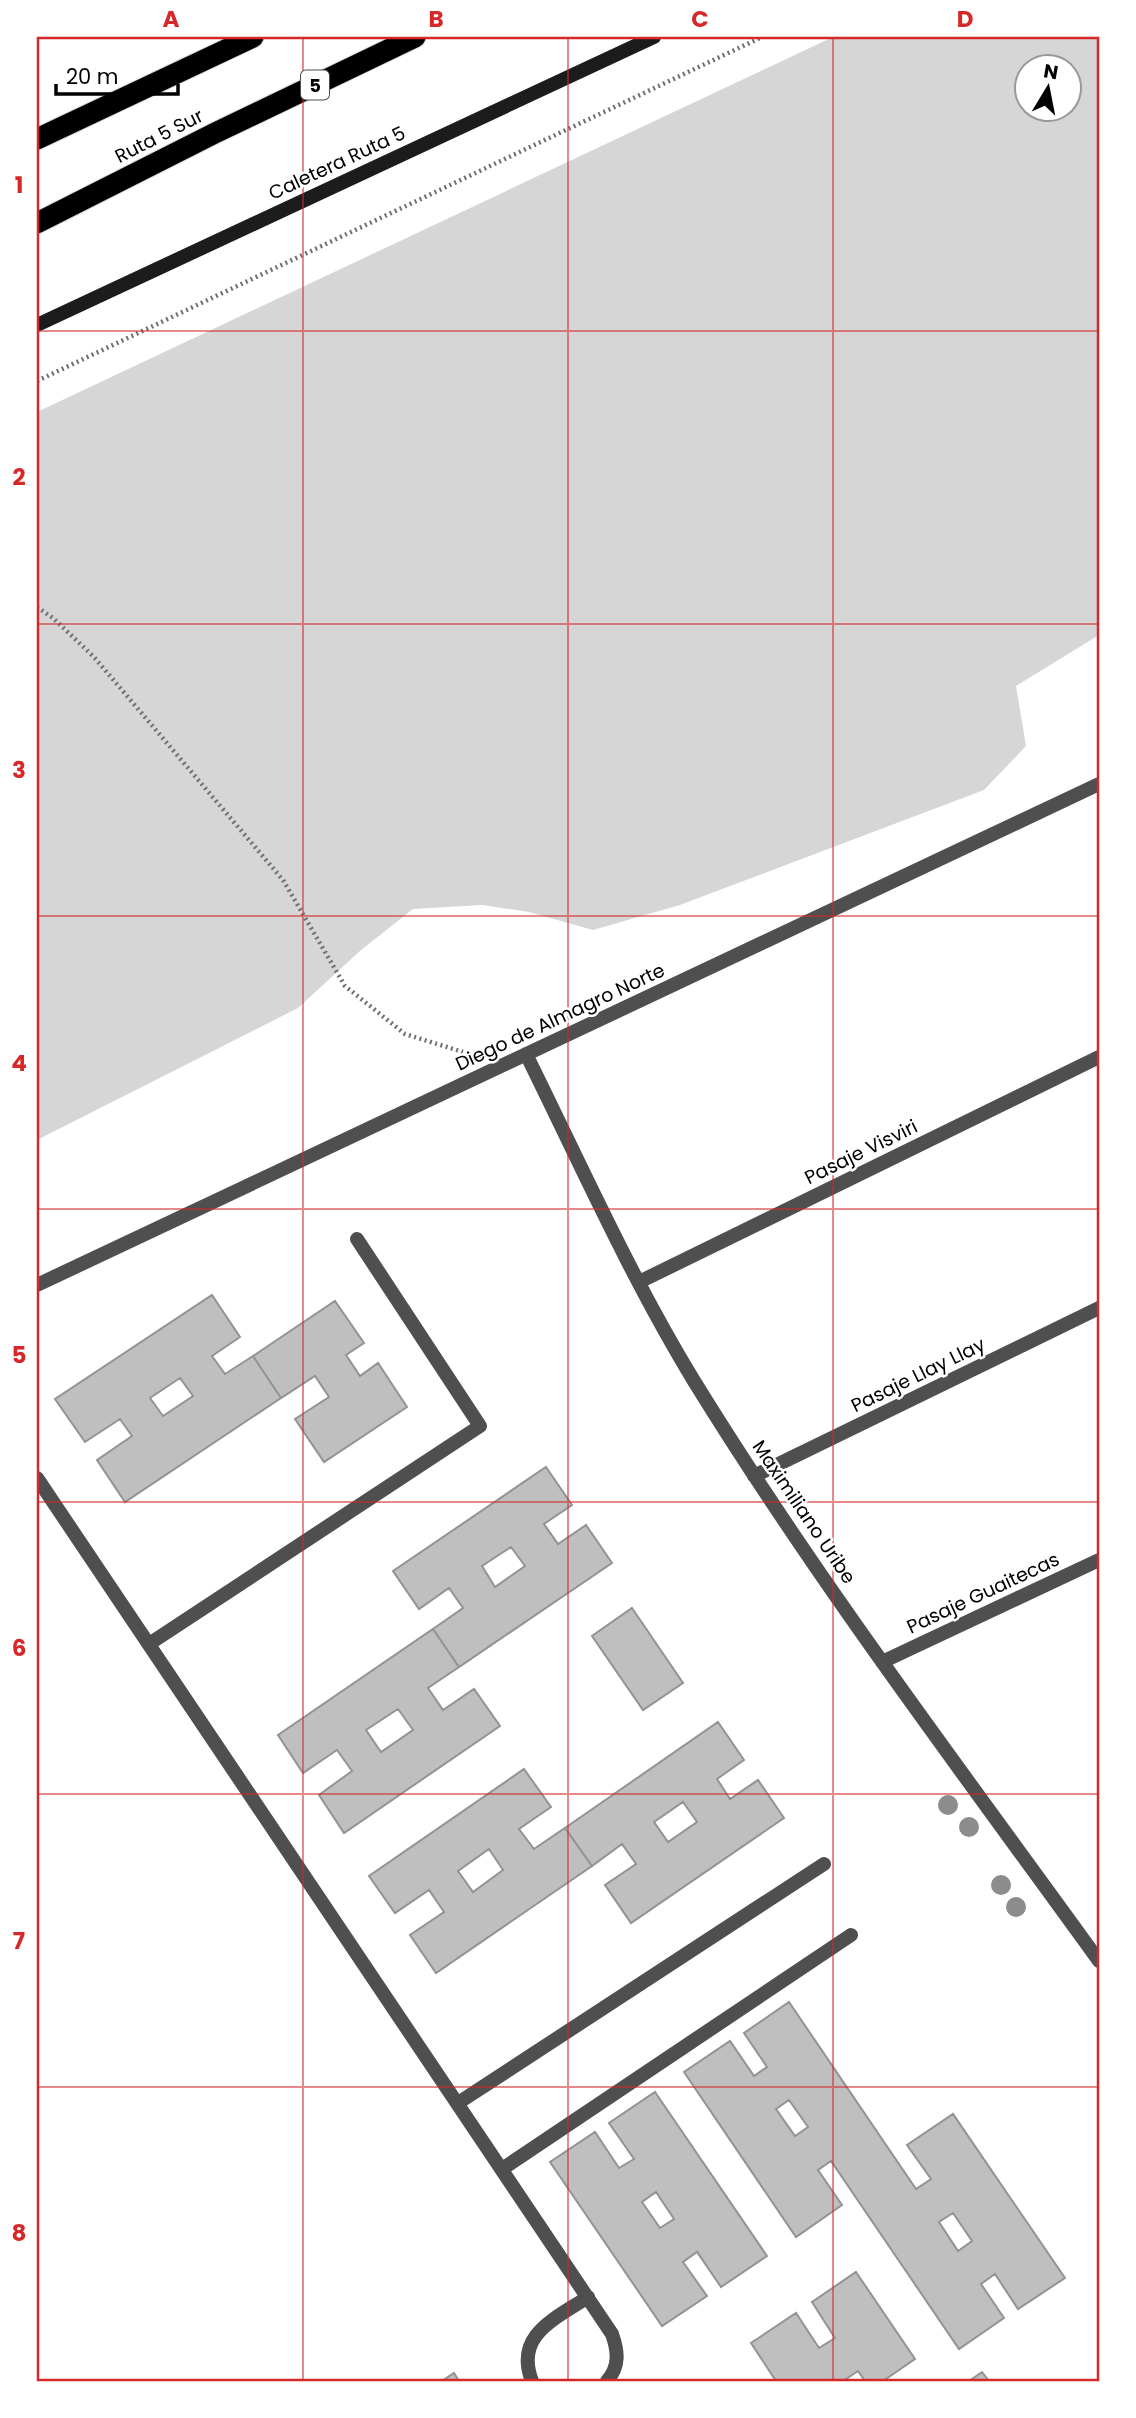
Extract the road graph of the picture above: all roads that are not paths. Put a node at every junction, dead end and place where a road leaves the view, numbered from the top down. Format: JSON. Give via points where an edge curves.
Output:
{"nodes":[{"id":1,"x":254,"y":37,"type":"edge"},
{"id":2,"x":415,"y":37,"type":"edge"},
{"id":3,"x":654,"y":37,"type":"edge"},
{"id":4,"x":37,"y":139,"type":"edge"},
{"id":5,"x":37,"y":223,"type":"edge"},
{"id":6,"x":37,"y":325,"type":"edge"},
{"id":7,"x":1099,"y":785,"type":"edge"},
{"id":8,"x":526,"y":1054,"type":"junction"},
{"id":9,"x":1099,"y":1057,"type":"edge"},
{"id":10,"x":357,"y":1239,"type":"dead end"},
{"id":11,"x":639,"y":1282,"type":"junction"},
{"id":12,"x":37,"y":1285,"type":"edge"},
{"id":13,"x":1099,"y":1308,"type":"edge"},
{"id":14,"x":754,"y":1476,"type":"junction"},
{"id":15,"x":37,"y":1478,"type":"edge"},
{"id":16,"x":1099,"y":1560,"type":"edge"},
{"id":17,"x":149,"y":1644,"type":"junction"},
{"id":18,"x":882,"y":1662,"type":"junction"},
{"id":19,"x":824,"y":1864,"type":"dead end"},
{"id":20,"x":851,"y":1935,"type":"dead end"},
{"id":21,"x":1099,"y":1961,"type":"edge"},
{"id":22,"x":458,"y":2103,"type":"junction"},
{"id":23,"x":502,"y":2169,"type":"junction"},
{"id":24,"x":588,"y":2297,"type":"junction"},
{"id":25,"x":532,"y":2381,"type":"edge"},
{"id":26,"x":607,"y":2381,"type":"edge"}],
"edges":[{"from":1,"to":4,"type":"highway"},
{"from":2,"to":5,"type":"highway","name":"Ruta 5 Sur","number":"5"},
{"from":3,"to":6,"type":"street","name":"Caletera Ruta 5"},
{"from":7,"to":8,"type":"street","name":"Diego de Almagro Norte"},
{"from":8,"to":11,"type":"street","name":"Maximiliano Uribe"},
{"from":8,"to":12,"type":"street","name":"Diego de Almagro Norte"},
{"from":9,"to":11,"type":"street","name":"Pasaje Visviri"},
{"from":10,"to":17,"type":"street","via":[[480,1426]]},
{"from":11,"to":14,"type":"street","name":"Maximiliano Uribe"},
{"from":13,"to":14,"type":"street","name":"Pasaje Llay Llay"},
{"from":14,"to":18,"type":"street","name":"Maximiliano Uribe"},
{"from":15,"to":17,"type":"street"},
{"from":16,"to":18,"type":"street","name":"Pasaje Guaitecas"},
{"from":17,"to":22,"type":"street"},
{"from":18,"to":21,"type":"street","name":"Maximiliano Uribe"},
{"from":19,"to":22,"type":"street"},
{"from":20,"to":23,"type":"street"},
{"from":22,"to":23,"type":"street"},
{"from":23,"to":24,"type":"street"},
{"from":24,"to":25,"type":"street","via":[[531,2340],[526,2366]]},
{"from":24,"to":26,"type":"street","via":[[618,2351],[617,2365]]}]}
